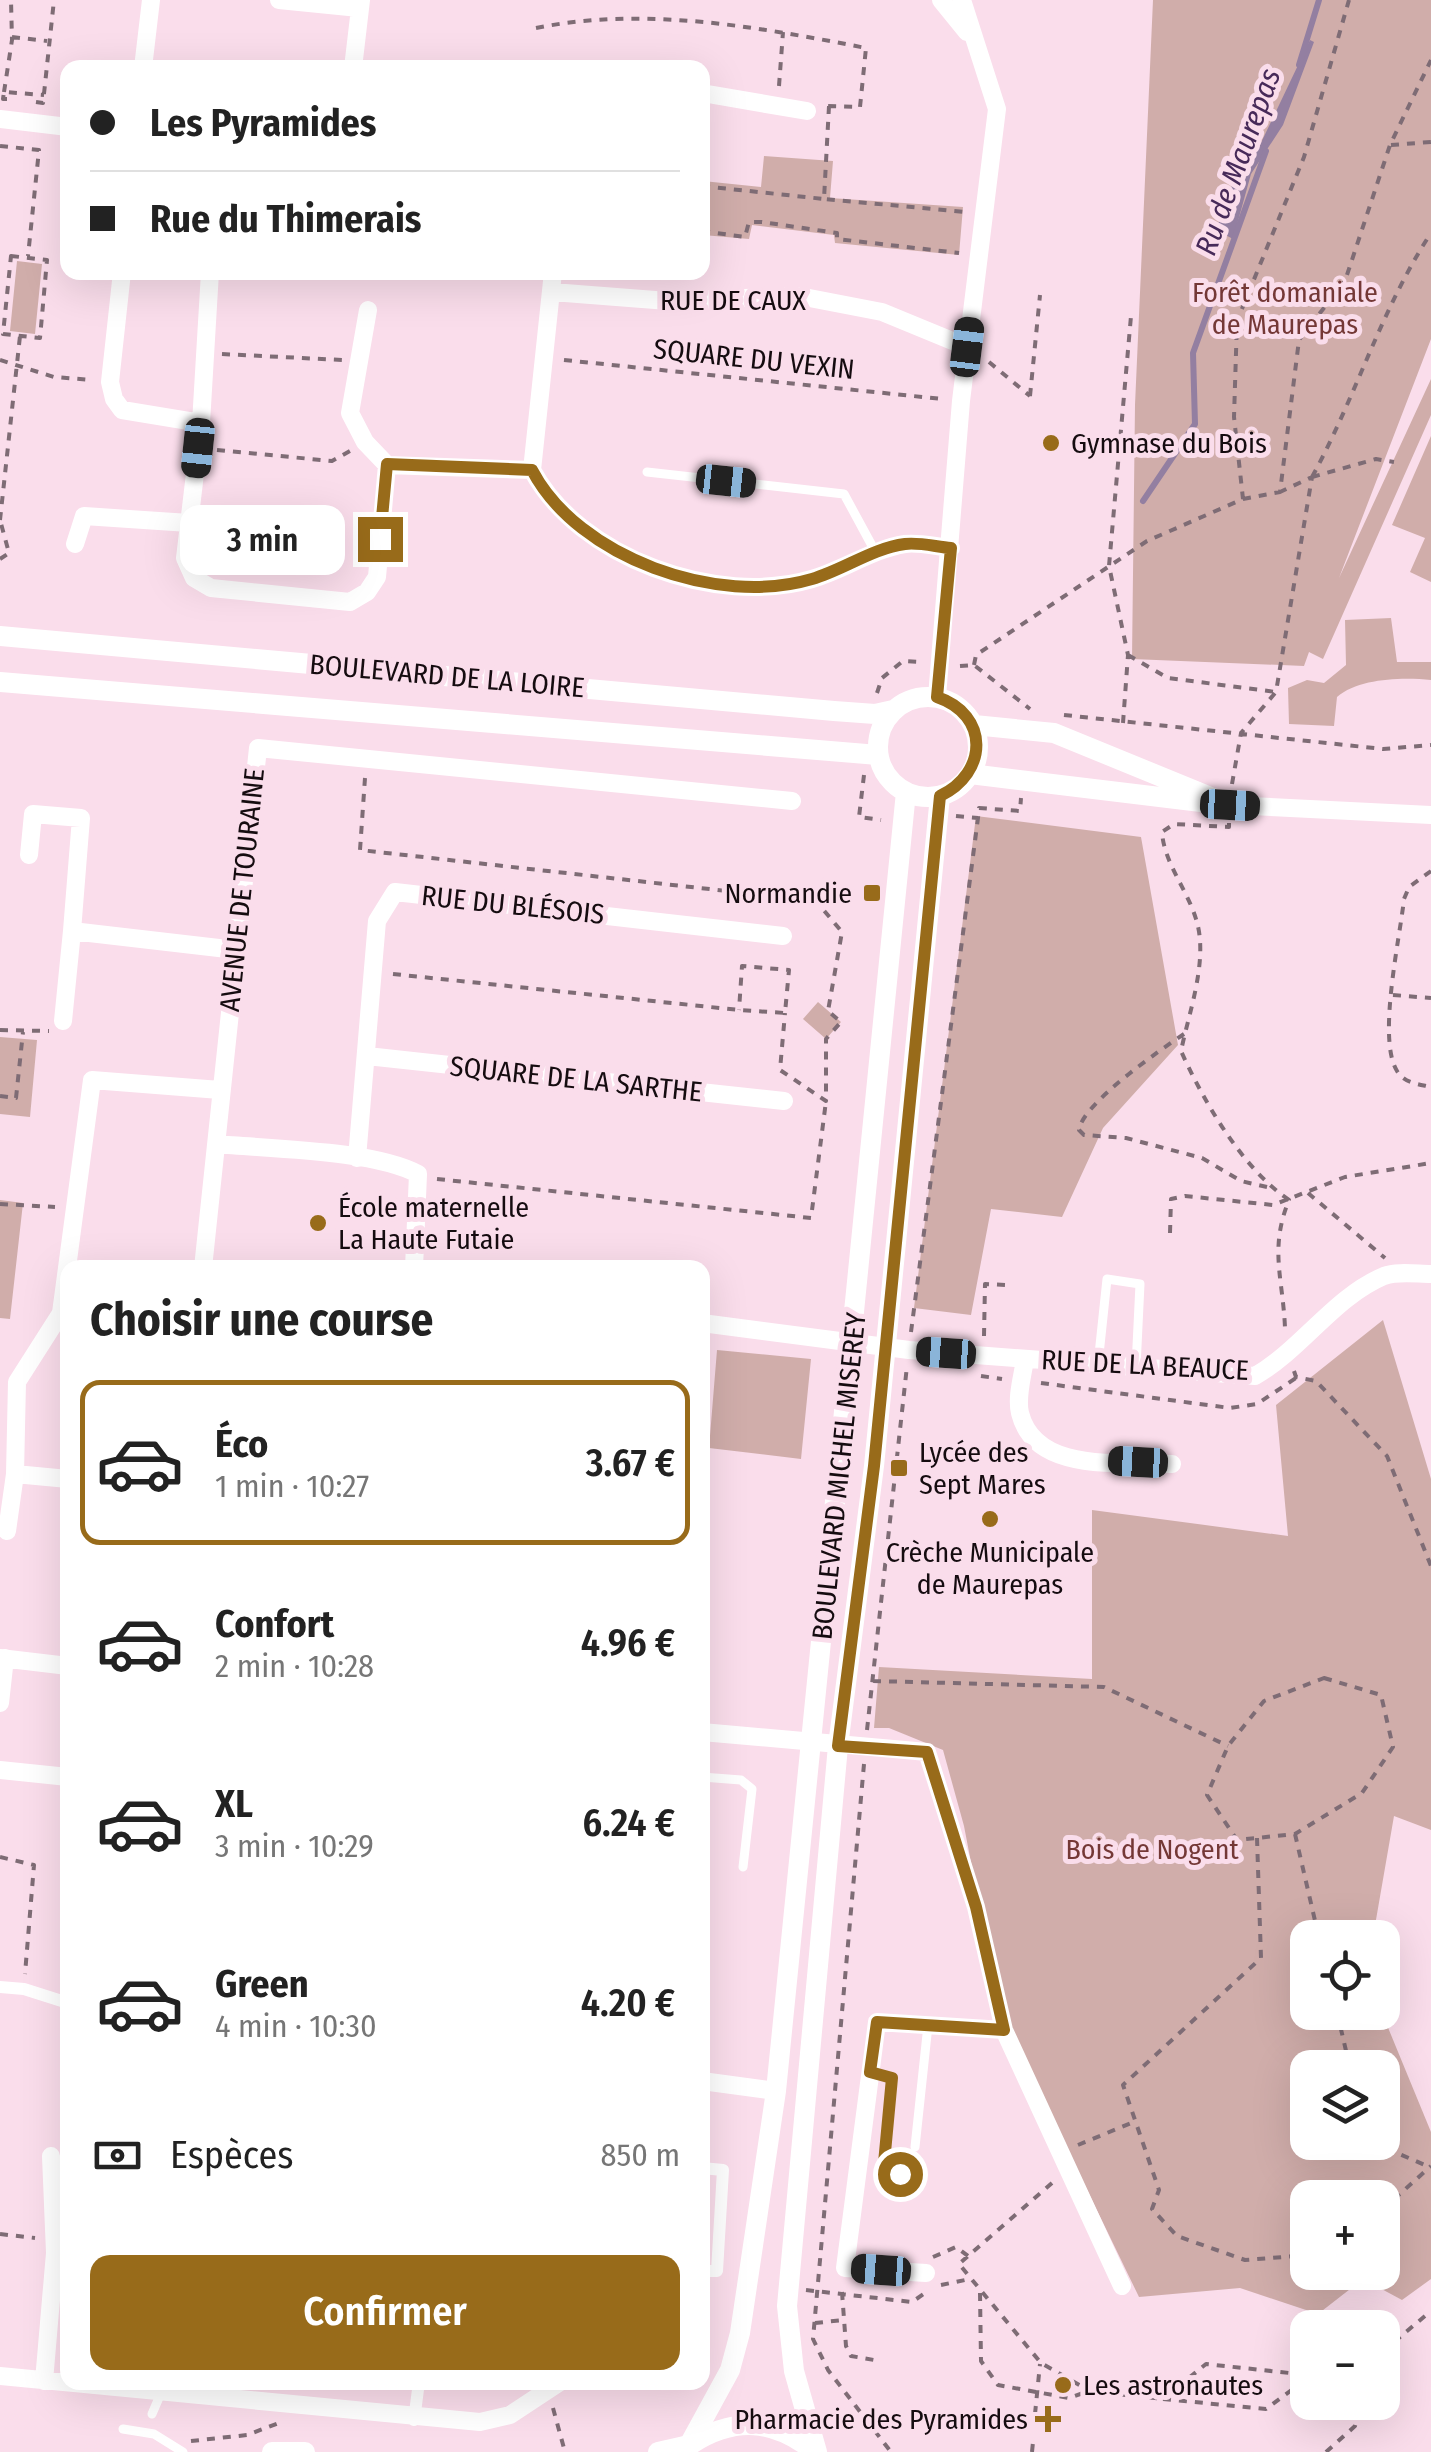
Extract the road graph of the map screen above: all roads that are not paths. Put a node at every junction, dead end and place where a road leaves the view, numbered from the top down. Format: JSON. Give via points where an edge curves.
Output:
{"nodes":[{"id":1,"x":152,"y":0,"type":"edge"},
{"id":2,"x":279,"y":0,"type":"edge"},
{"id":3,"x":941,"y":0,"type":"edge"},
{"id":4,"x":962,"y":0,"type":"edge"},
{"id":5,"x":360,"y":4,"type":"edge"},
{"id":6,"x":981,"y":54,"type":"junction"},
{"id":7,"x":143,"y":60,"type":"edge"},
{"id":8,"x":354,"y":60,"type":"edge"},
{"id":9,"x":710,"y":94,"type":"edge"},
{"id":10,"x":806,"y":111,"type":"road end"},
{"id":11,"x":0,"y":120,"type":"edge"},
{"id":12,"x":60,"y":126,"type":"edge"},
{"id":13,"x":121,"y":280,"type":"edge"},
{"id":14,"x":210,"y":280,"type":"edge"},
{"id":15,"x":553,"y":280,"type":"edge"},
{"id":16,"x":552,"y":292,"type":"junction"},
{"id":17,"x":368,"y":310,"type":"dead end"},
{"id":18,"x":967,"y":347,"type":"junction"},
{"id":19,"x":201,"y":423,"type":"junction"},
{"id":20,"x":387,"y":464,"type":"junction"},
{"id":21,"x":532,"y":470,"type":"junction"},
{"id":22,"x":647,"y":472,"type":"dead end"},
{"id":23,"x":189,"y":523,"type":"junction"},
{"id":24,"x":75,"y":544,"type":"dead end"},
{"id":25,"x":951,"y":548,"type":"junction"},
{"id":26,"x":876,"y":553,"type":"junction"},
{"id":27,"x":0,"y":636,"type":"edge"},
{"id":28,"x":0,"y":682,"type":"edge"},
{"id":29,"x":937,"y":697,"type":"junction"},
{"id":30,"x":884,"y":705,"type":"junction"},
{"id":31,"x":974,"y":726,"type":"junction"},
{"id":32,"x":878,"y":755,"type":"junction"},
{"id":33,"x":970,"y":774,"type":"junction"},
{"id":34,"x":906,"y":792,"type":"junction"},
{"id":35,"x":792,"y":801,"type":"dead end"},
{"id":36,"x":1230,"y":805,"type":"junction"},
{"id":37,"x":939,"y":806,"type":"junction"},
{"id":38,"x":1431,"y":815,"type":"edge"},
{"id":39,"x":30,"y":854,"type":"dead end"},
{"id":40,"x":72,"y":931,"type":"junction"},
{"id":41,"x":782,"y":936,"type":"dead end"},
{"id":42,"x":236,"y":950,"type":"junction"},
{"id":43,"x":63,"y":1021,"type":"road end"},
{"id":44,"x":367,"y":1056,"type":"junction"},
{"id":45,"x":220,"y":1090,"type":"junction"},
{"id":46,"x":784,"y":1101,"type":"dead end"},
{"id":47,"x":217,"y":1144,"type":"junction"},
{"id":48,"x":357,"y":1158,"type":"junction"},
{"id":49,"x":68,"y":1260,"type":"edge"},
{"id":50,"x":204,"y":1260,"type":"edge"},
{"id":51,"x":414,"y":1260,"type":"edge"},
{"id":52,"x":1431,"y":1274,"type":"edge"},
{"id":53,"x":60,"y":1315,"type":"edge"},
{"id":54,"x":710,"y":1324,"type":"edge"},
{"id":55,"x":854,"y":1339,"type":"junction"},
{"id":56,"x":885,"y":1346,"type":"junction"},
{"id":57,"x":1026,"y":1359,"type":"junction"},
{"id":58,"x":1098,"y":1364,"type":"junction"},
{"id":59,"x":1136,"y":1367,"type":"junction"},
{"id":60,"x":1172,"y":1464,"type":"dead end"},
{"id":61,"x":15,"y":1474,"type":"junction"},
{"id":62,"x":60,"y":1478,"type":"edge"},
{"id":63,"x":6,"y":1532,"type":"dead end"},
{"id":64,"x":3,"y":1658,"type":"edge"},
{"id":65,"x":60,"y":1665,"type":"edge"},
{"id":66,"x":0,"y":1704,"type":"edge"},
{"id":67,"x":710,"y":1733,"type":"edge"},
{"id":68,"x":812,"y":1743,"type":"junction"},
{"id":69,"x":838,"y":1746,"type":"junction"},
{"id":70,"x":0,"y":1770,"type":"edge"},
{"id":71,"x":60,"y":1777,"type":"edge"},
{"id":72,"x":710,"y":1778,"type":"edge"},
{"id":73,"x":742,"y":1867,"type":"dead end"},
{"id":74,"x":0,"y":1987,"type":"edge"},
{"id":75,"x":60,"y":2000,"type":"edge"},
{"id":76,"x":928,"y":2025,"type":"junction"},
{"id":77,"x":1004,"y":2030,"type":"junction"},
{"id":78,"x":870,"y":2072,"type":"junction"},
{"id":79,"x":710,"y":2081,"type":"edge"},
{"id":80,"x":776,"y":2092,"type":"junction"},
{"id":81,"x":915,"y":2147,"type":"dead end"},
{"id":82,"x":52,"y":2156,"type":"dead end"},
{"id":83,"x":710,"y":2169,"type":"edge"},
{"id":84,"x":900,"y":2174,"type":"dead end"},
{"id":85,"x":60,"y":2243,"type":"edge"},
{"id":86,"x":60,"y":2261,"type":"edge"},
{"id":87,"x":710,"y":2274,"type":"edge"},
{"id":88,"x":926,"y":2274,"type":"road end"},
{"id":89,"x":1122,"y":2286,"type":"dead end"},
{"id":90,"x":0,"y":2376,"type":"edge"},
{"id":91,"x":44,"y":2381,"type":"junction"},
{"id":92,"x":60,"y":2383,"type":"edge"},
{"id":93,"x":140,"y":2390,"type":"edge"},
{"id":94,"x":418,"y":2390,"type":"edge"},
{"id":95,"x":551,"y":2390,"type":"edge"},
{"id":96,"x":161,"y":2392,"type":"junction"},
{"id":97,"x":152,"y":2414,"type":"dead end"},
{"id":98,"x":414,"y":2420,"type":"junction"},
{"id":99,"x":123,"y":2429,"type":"dead end"},
{"id":100,"x":686,"y":2449,"type":"edge"},
{"id":101,"x":179,"y":2450,"type":"edge"},
{"id":102,"x":272,"y":2452,"type":"edge"},
{"id":103,"x":305,"y":2452,"type":"edge"},
{"id":104,"x":658,"y":2452,"type":"edge"},
{"id":105,"x":816,"y":2452,"type":"edge"}],
"edges":[{"from":1,"to":7,"type":"street"},
{"from":2,"to":5,"type":"street"},
{"from":3,"to":6,"type":"street"},
{"from":4,"to":6,"type":"street"},
{"from":5,"to":8,"type":"street"},
{"from":6,"to":18,"type":"street","via":[[997,109]]},
{"from":9,"to":10,"type":"street"},
{"from":11,"to":12,"type":"street"},
{"from":13,"to":19,"type":"street","via":[[110,382],[114,399],[122,410]]},
{"from":14,"to":19,"type":"street"},
{"from":15,"to":16,"type":"street"},
{"from":16,"to":18,"type":"street","name":"RUE DE CAUX","via":[[668,301],[798,296],[882,312]]},
{"from":16,"to":21,"type":"street"},
{"from":17,"to":20,"type":"street","via":[[350,413]]},
{"from":18,"to":25,"type":"street"},
{"from":19,"to":23,"type":"street"},
{"from":20,"to":21,"type":"street"},
{"from":20,"to":23,"type":"street","via":[[377,576],[350,602],[210,588],[194,578],[184,558]]},
{"from":21,"to":26,"type":"street","via":[[546,497],[608,548],[674,576],[743,585],[810,580]]},
{"from":22,"to":26,"type":"lane","via":[[844,494]]},
{"from":23,"to":24,"type":"street","via":[[84,516]]},
{"from":25,"to":26,"type":"street","via":[[907,544]]},
{"from":25,"to":29,"type":"street"},
{"from":27,"to":30,"type":"street","name":"BOULEVARD DE LA LOIRE","via":[[875,714]]},
{"from":28,"to":32,"type":"street","name":"BOULEVARD DE LA LOIRE"},
{"from":29,"to":30,"type":"street"},
{"from":29,"to":31,"type":"street","via":[[962,710]]},
{"from":30,"to":32,"type":"street"},
{"from":31,"to":33,"type":"street","via":[[978,747]]},
{"from":31,"to":36,"type":"street","via":[[1054,733]]},
{"from":32,"to":34,"type":"street"},
{"from":33,"to":36,"type":"street"},
{"from":33,"to":37,"type":"street"},
{"from":34,"to":37,"type":"street"},
{"from":34,"to":55,"type":"street","name":"BOULEVARD MICHEL MISEREY"},
{"from":35,"to":42,"type":"street","name":"AVENUE DE TOURAINE","via":[[258,748]]},
{"from":36,"to":38,"type":"street"},
{"from":37,"to":56,"type":"street","name":"BOULEVARD MICHEL MISEREY"},
{"from":39,"to":40,"type":"street","via":[[32,814],[81,818]]},
{"from":40,"to":42,"type":"street"},
{"from":40,"to":43,"type":"street"},
{"from":41,"to":44,"type":"street","name":"RUE DU BLÉSOIS","via":[[395,892],[377,921]]},
{"from":42,"to":45,"type":"street","name":"AVENUE DE TOURAINE"},
{"from":44,"to":46,"type":"street","name":"SQUARE DE LA SARTHE"},
{"from":44,"to":48,"type":"street","name":"RUE DU BLÉSOIS"},
{"from":45,"to":47,"type":"street","name":"AVENUE DE TOURAINE"},
{"from":45,"to":49,"type":"street","via":[[92,1080]]},
{"from":47,"to":48,"type":"street"},
{"from":47,"to":50,"type":"street","name":"AVENUE DE TOURAINE"},
{"from":48,"to":51,"type":"street","via":[[418,1174]]},
{"from":52,"to":59,"type":"street","name":"RUE DE LA BEAUCE","via":[[1387,1274],[1255,1376]]},
{"from":53,"to":61,"type":"street","via":[[17,1382]]},
{"from":54,"to":55,"type":"street","name":"RUE DE LA BEAUCE"},
{"from":55,"to":56,"type":"street","name":"RUE DE LA BEAUCE"},
{"from":55,"to":68,"type":"street","name":"BOULEVARD MICHEL MISEREY"},
{"from":56,"to":57,"type":"street","name":"RUE DE LA BEAUCE"},
{"from":56,"to":69,"type":"street","name":"BOULEVARD MICHEL MISEREY"},
{"from":57,"to":58,"type":"street","name":"RUE DE LA BEAUCE"},
{"from":57,"to":60,"type":"street","via":[[1019,1411],[1026,1427],[1060,1458]]},
{"from":58,"to":59,"type":"street","name":"RUE DE LA BEAUCE"},
{"from":58,"to":59,"type":"lane","via":[[1107,1279],[1140,1284]]},
{"from":61,"to":62,"type":"street"},
{"from":61,"to":63,"type":"street"},
{"from":64,"to":65,"type":"street"},
{"from":64,"to":66,"type":"street"},
{"from":67,"to":68,"type":"street"},
{"from":68,"to":69,"type":"street"},
{"from":68,"to":80,"type":"street","name":"BOULEVARD MICHEL MISEREY"},
{"from":69,"to":77,"type":"street","via":[[927,1752],[976,1907]]},
{"from":69,"to":105,"type":"street","name":"BOULEVARD MICHEL MISEREY","via":[[787,2306],[794,2372]]},
{"from":70,"to":71,"type":"street"},
{"from":72,"to":73,"type":"lane","via":[[742,1780],[752,1789]]},
{"from":74,"to":75,"type":"street"},
{"from":76,"to":77,"type":"street"},
{"from":76,"to":78,"type":"street","via":[[877,2022]]},
{"from":76,"to":81,"type":"lane"},
{"from":77,"to":89,"type":"street"},
{"from":78,"to":84,"type":"lane","via":[[892,2078],[884,2163]]},
{"from":78,"to":88,"type":"street","via":[[845,2268]]},
{"from":79,"to":80,"type":"street"},
{"from":80,"to":100,"type":"street","name":"BOULEVARD MICHEL MISEREY","via":[[740,2333],[730,2370]]},
{"from":82,"to":85,"type":"street"},
{"from":83,"to":87,"type":"street","via":[[723,2170],[717,2276]]},
{"from":86,"to":91,"type":"street"},
{"from":90,"to":91,"type":"street"},
{"from":91,"to":92,"type":"street"},
{"from":93,"to":96,"type":"street"},
{"from":94,"to":98,"type":"street"},
{"from":95,"to":98,"type":"street","via":[[510,2416]]},
{"from":96,"to":97,"type":"lane"},
{"from":96,"to":98,"type":"street"},
{"from":99,"to":101,"type":"lane","via":[[154,2434]]},
{"from":100,"to":104,"type":"street"},
{"from":100,"to":105,"type":"street","via":[[718,2428],[743,2423],[792,2434]]},
{"from":102,"to":103,"type":"street"}]}
